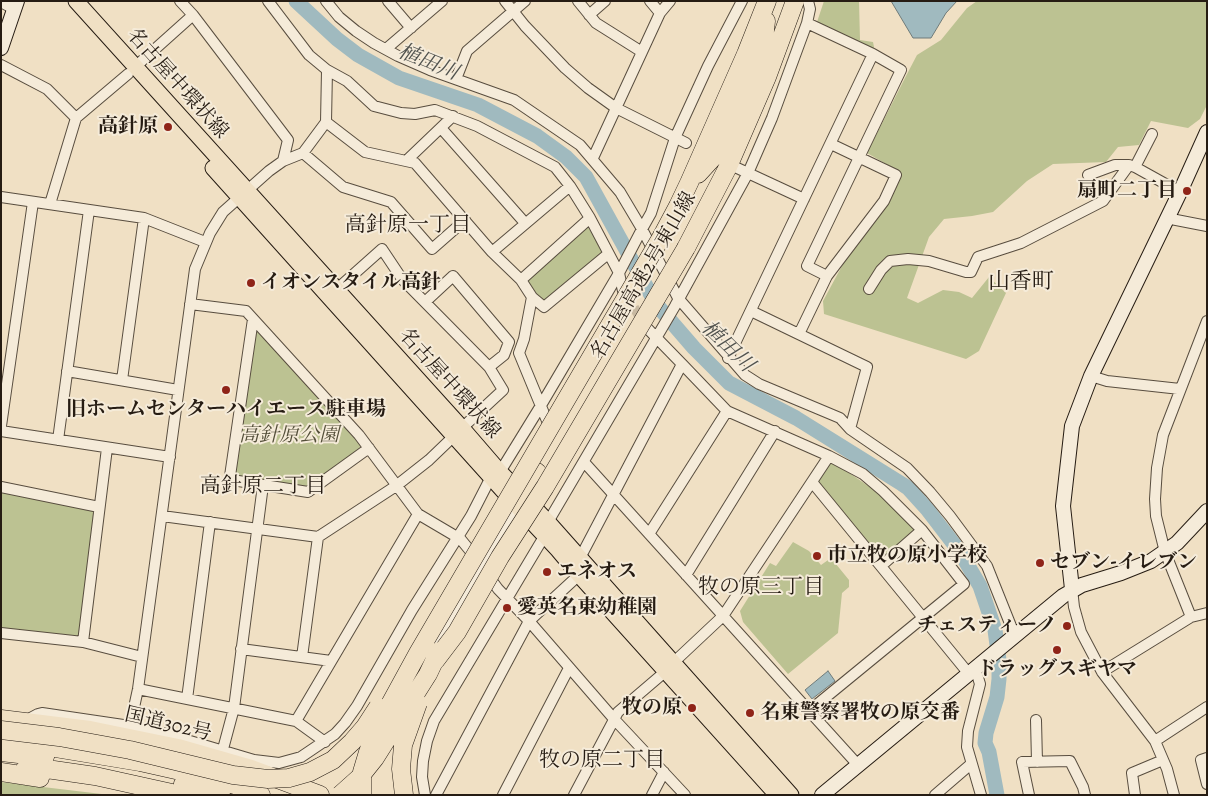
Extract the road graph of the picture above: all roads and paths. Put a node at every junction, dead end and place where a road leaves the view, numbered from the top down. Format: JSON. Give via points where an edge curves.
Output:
{"nodes":[{"id":1,"x":63,"y":1,"type":"edge"},
{"id":2,"x":76,"y":1,"type":"edge"},
{"id":3,"x":180,"y":1,"type":"edge"},
{"id":4,"x":268,"y":1,"type":"edge"},
{"id":5,"x":326,"y":1,"type":"edge"},
{"id":6,"x":388,"y":1,"type":"edge"},
{"id":7,"x":442,"y":1,"type":"edge"},
{"id":8,"x":506,"y":1,"type":"edge"},
{"id":9,"x":525,"y":1,"type":"edge"},
{"id":10,"x":578,"y":1,"type":"edge"},
{"id":11,"x":605,"y":1,"type":"edge"},
{"id":12,"x":650,"y":1,"type":"edge"},
{"id":13,"x":670,"y":1,"type":"edge"},
{"id":14,"x":742,"y":1,"type":"edge"},
{"id":15,"x":767,"y":1,"type":"edge"},
{"id":16,"x":796,"y":1,"type":"edge"},
{"id":17,"x":808,"y":1,"type":"edge"},
{"id":18,"x":1,"y":2,"type":"edge"},
{"id":19,"x":16,"y":5,"type":"edge"},
{"id":20,"x":514,"y":11,"type":"junction"},
{"id":21,"x":660,"y":13,"type":"junction"},
{"id":22,"x":193,"y":15,"type":"junction"},
{"id":23,"x":589,"y":15,"type":"junction"},
{"id":24,"x":807,"y":23,"type":"junction"},
{"id":25,"x":411,"y":28,"type":"junction"},
{"id":26,"x":1,"y":48,"type":"edge"},
{"id":27,"x":386,"y":49,"type":"junction"},
{"id":28,"x":642,"y":52,"type":"junction"},
{"id":29,"x":873,"y":54,"type":"junction"},
{"id":30,"x":1,"y":65,"type":"edge"},
{"id":31,"x":327,"y":70,"type":"junction"},
{"id":32,"x":131,"y":71,"type":"junction"},
{"id":33,"x":456,"y":79,"type":"junction"},
{"id":34,"x":616,"y":108,"type":"junction"},
{"id":35,"x":453,"y":116,"type":"junction"},
{"id":36,"x":76,"y":118,"type":"junction"},
{"id":37,"x":326,"y":122,"type":"junction"},
{"id":38,"x":441,"y":128,"type":"junction"},
{"id":39,"x":1207,"y":132,"type":"edge"},
{"id":40,"x":1152,"y":134,"type":"dead end"},
{"id":41,"x":675,"y":138,"type":"junction"},
{"id":42,"x":686,"y":143,"type":"dead end"},
{"id":43,"x":831,"y":144,"type":"junction"},
{"id":44,"x":303,"y":153,"type":"junction"},
{"id":45,"x":593,"y":158,"type":"junction"},
{"id":46,"x":860,"y":158,"type":"junction"},
{"id":47,"x":406,"y":161,"type":"junction"},
{"id":48,"x":283,"y":162,"type":"junction"},
{"id":49,"x":1132,"y":166,"type":"junction"},
{"id":50,"x":731,"y":167,"type":"junction"},
{"id":51,"x":748,"y":173,"type":"junction"},
{"id":52,"x":1088,"y":175,"type":"dead end"},
{"id":53,"x":570,"y":186,"type":"junction"},
{"id":54,"x":1180,"y":192,"type":"junction"},
{"id":55,"x":243,"y":193,"type":"junction"},
{"id":56,"x":1,"y":197,"type":"edge"},
{"id":57,"x":804,"y":199,"type":"junction"},
{"id":58,"x":33,"y":202,"type":"junction"},
{"id":59,"x":50,"y":204,"type":"junction"},
{"id":60,"x":89,"y":210,"type":"junction"},
{"id":61,"x":144,"y":218,"type":"junction"},
{"id":62,"x":590,"y":218,"type":"junction"},
{"id":63,"x":1166,"y":218,"type":"junction"},
{"id":64,"x":465,"y":220,"type":"junction"},
{"id":65,"x":525,"y":223,"type":"junction"},
{"id":66,"x":1207,"y":226,"type":"edge"},
{"id":67,"x":640,"y":234,"type":"junction"},
{"id":68,"x":205,"y":242,"type":"junction"},
{"id":69,"x":674,"y":242,"type":"junction"},
{"id":70,"x":492,"y":252,"type":"junction"},
{"id":71,"x":608,"y":254,"type":"junction"},
{"id":72,"x":620,"y":270,"type":"junction"},
{"id":73,"x":827,"y":276,"type":"junction"},
{"id":74,"x":521,"y":280,"type":"junction"},
{"id":75,"x":869,"y":289,"type":"dead end"},
{"id":76,"x":336,"y":290,"type":"junction"},
{"id":77,"x":623,"y":291,"type":"tunnel mouth"},
{"id":78,"x":532,"y":297,"type":"junction"},
{"id":79,"x":425,"y":302,"type":"junction"},
{"id":80,"x":676,"y":302,"type":"junction"},
{"id":81,"x":190,"y":304,"type":"junction"},
{"id":82,"x":750,"y":311,"type":"junction"},
{"id":83,"x":253,"y":319,"type":"junction"},
{"id":84,"x":1207,"y":321,"type":"edge"},
{"id":85,"x":647,"y":328,"type":"tunnel mouth"},
{"id":86,"x":658,"y":334,"type":"junction"},
{"id":87,"x":799,"y":334,"type":"junction"},
{"id":88,"x":728,"y":358,"type":"junction"},
{"id":89,"x":682,"y":364,"type":"junction"},
{"id":90,"x":490,"y":367,"type":"junction"},
{"id":91,"x":67,"y":371,"type":"junction"},
{"id":92,"x":1091,"y":376,"type":"junction"},
{"id":93,"x":122,"y":380,"type":"junction"},
{"id":94,"x":1180,"y":389,"type":"junction"},
{"id":95,"x":178,"y":390,"type":"junction"},
{"id":96,"x":540,"y":407,"type":"junction"},
{"id":97,"x":727,"y":411,"type":"junction"},
{"id":98,"x":1,"y":426,"type":"edge"},
{"id":99,"x":850,"y":429,"type":"junction"},
{"id":100,"x":775,"y":431,"type":"junction"},
{"id":101,"x":1,"y":432,"type":"edge"},
{"id":102,"x":458,"y":432,"type":"junction"},
{"id":103,"x":552,"y":437,"type":"dead end"},
{"id":104,"x":58,"y":440,"type":"junction"},
{"id":105,"x":107,"y":448,"type":"junction"},
{"id":106,"x":368,"y":448,"type":"junction"},
{"id":107,"x":829,"y":456,"type":"junction"},
{"id":108,"x":170,"y":457,"type":"junction"},
{"id":109,"x":584,"y":462,"type":"junction"},
{"id":110,"x":495,"y":475,"type":"junction"},
{"id":111,"x":812,"y":482,"type":"junction"},
{"id":112,"x":263,"y":485,"type":"junction"},
{"id":113,"x":396,"y":486,"type":"junction"},
{"id":114,"x":1,"y":487,"type":"edge"},
{"id":115,"x":613,"y":494,"type":"junction"},
{"id":116,"x":522,"y":503,"type":"junction"},
{"id":117,"x":99,"y":507,"type":"junction"},
{"id":118,"x":1207,"y":511,"type":"edge"},
{"id":119,"x":418,"y":514,"type":"junction"},
{"id":120,"x":162,"y":516,"type":"junction"},
{"id":121,"x":210,"y":522,"type":"junction"},
{"id":122,"x":546,"y":528,"type":"junction"},
{"id":123,"x":257,"y":529,"type":"junction"},
{"id":124,"x":922,"y":530,"type":"junction"},
{"id":125,"x":650,"y":534,"type":"junction"},
{"id":126,"x":458,"y":536,"type":"junction"},
{"id":127,"x":318,"y":537,"type":"junction"},
{"id":128,"x":482,"y":544,"type":"junction"},
{"id":129,"x":1165,"y":552,"type":"junction"},
{"id":130,"x":580,"y":558,"type":"junction"},
{"id":131,"x":881,"y":566,"type":"junction"},
{"id":132,"x":484,"y":569,"type":"junction"},
{"id":133,"x":686,"y":575,"type":"junction"},
{"id":134,"x":579,"y":576,"type":"junction"},
{"id":135,"x":1072,"y":589,"type":"junction"},
{"id":136,"x":507,"y":598,"type":"junction"},
{"id":137,"x":1207,"y":613,"type":"edge"},
{"id":138,"x":723,"y":616,"type":"junction"},
{"id":139,"x":1191,"y":617,"type":"junction"},
{"id":140,"x":922,"y":618,"type":"junction"},
{"id":141,"x":529,"y":621,"type":"junction"},
{"id":142,"x":1,"y":634,"type":"edge"},
{"id":143,"x":1014,"y":636,"type":"junction"},
{"id":144,"x":83,"y":642,"type":"junction"},
{"id":145,"x":241,"y":649,"type":"junction"},
{"id":146,"x":142,"y":657,"type":"junction"},
{"id":147,"x":302,"y":657,"type":"junction"},
{"id":148,"x":331,"y":661,"type":"junction"},
{"id":149,"x":434,"y":663,"type":"junction"},
{"id":150,"x":670,"y":667,"type":"junction"},
{"id":151,"x":569,"y":668,"type":"junction"},
{"id":152,"x":972,"y":671,"type":"junction"},
{"id":153,"x":1102,"y":672,"type":"junction"},
{"id":154,"x":138,"y":689,"type":"junction"},
{"id":155,"x":187,"y":699,"type":"junction"},
{"id":156,"x":1207,"y":707,"type":"edge"},
{"id":157,"x":234,"y":708,"type":"junction"},
{"id":158,"x":809,"y":711,"type":"junction"},
{"id":159,"x":1,"y":719,"type":"edge"},
{"id":160,"x":614,"y":719,"type":"junction"},
{"id":161,"x":1036,"y":720,"type":"dead end"},
{"id":162,"x":24,"y":721,"type":"junction"},
{"id":163,"x":296,"y":721,"type":"junction"},
{"id":164,"x":130,"y":726,"type":"junction"},
{"id":165,"x":1,"y":730,"type":"edge"},
{"id":166,"x":1,"y":739,"type":"edge"},
{"id":167,"x":1155,"y":741,"type":"junction"},
{"id":168,"x":325,"y":742,"type":"junction"},
{"id":169,"x":222,"y":749,"type":"junction"},
{"id":170,"x":1,"y":752,"type":"edge"},
{"id":171,"x":1207,"y":758,"type":"edge"},
{"id":172,"x":1163,"y":760,"type":"junction"},
{"id":173,"x":1,"y":762,"type":"edge"},
{"id":174,"x":1037,"y":762,"type":"junction"},
{"id":175,"x":971,"y":764,"type":"junction"},
{"id":176,"x":858,"y":765,"type":"junction"},
{"id":177,"x":1,"y":772,"type":"edge"},
{"id":178,"x":664,"y":772,"type":"junction"},
{"id":179,"x":1207,"y":784,"type":"edge"},
{"id":180,"x":142,"y":795,"type":"edge"},
{"id":181,"x":181,"y":795,"type":"edge"},
{"id":182,"x":221,"y":795,"type":"edge"},
{"id":183,"x":261,"y":795,"type":"edge"},
{"id":184,"x":320,"y":795,"type":"edge"},
{"id":185,"x":340,"y":795,"type":"edge"},
{"id":186,"x":345,"y":795,"type":"edge"},
{"id":187,"x":361,"y":795,"type":"edge"},
{"id":188,"x":404,"y":795,"type":"edge"},
{"id":189,"x":425,"y":795,"type":"edge"},
{"id":190,"x":436,"y":795,"type":"edge"},
{"id":191,"x":503,"y":795,"type":"edge"},
{"id":192,"x":574,"y":795,"type":"edge"},
{"id":193,"x":652,"y":795,"type":"edge"},
{"id":194,"x":685,"y":795,"type":"edge"},
{"id":195,"x":777,"y":795,"type":"edge"},
{"id":196,"x":791,"y":795,"type":"edge"},
{"id":197,"x":822,"y":795,"type":"edge"},
{"id":198,"x":936,"y":795,"type":"edge"},
{"id":199,"x":981,"y":795,"type":"edge"},
{"id":200,"x":1029,"y":795,"type":"edge"},
{"id":201,"x":1085,"y":795,"type":"edge"},
{"id":202,"x":1135,"y":795,"type":"edge"},
{"id":203,"x":1174,"y":795,"type":"edge"}],
"edges":[{"from":1,"to":32,"type":"main road","name":"名古屋中環状線"},
{"from":2,"to":32,"type":"main road","name":"名古屋中環状線"},
{"from":3,"to":22,"type":"street"},
{"from":4,"to":31,"type":"street","via":[[309,54]]},
{"from":5,"to":27,"type":"street","via":[[356,31]]},
{"from":6,"to":25,"type":"street"},
{"from":7,"to":25,"type":"street"},
{"from":8,"to":20,"type":"street"},
{"from":9,"to":20,"type":"street"},
{"from":10,"to":23,"type":"street"},
{"from":11,"to":23,"type":"street"},
{"from":12,"to":21,"type":"street"},
{"from":13,"to":21,"type":"street"},
{"from":14,"to":41,"type":"street"},
{"from":15,"to":69,"type":"highway","name":"名古屋高速2号東山線","via":[[678,206]]},
{"from":16,"to":50,"type":"highway","name":"名古屋高速2号東山線"},
{"from":17,"to":24,"type":"street"},
{"from":18,"to":19,"type":"street"},
{"from":19,"to":26,"type":"street"},
{"from":20,"to":33,"type":"street","via":[[467,50]]},
{"from":20,"to":34,"type":"street","via":[[564,68]]},
{"from":21,"to":28,"type":"street"},
{"from":22,"to":32,"type":"street"},
{"from":22,"to":48,"type":"street","via":[[288,140]]},
{"from":23,"to":28,"type":"street","via":[[596,23]]},
{"from":24,"to":29,"type":"street"},
{"from":24,"to":51,"type":"street"},
{"from":25,"to":27,"type":"street"},
{"from":27,"to":33,"type":"street"},
{"from":28,"to":34,"type":"street"},
{"from":29,"to":43,"type":"street"},
{"from":29,"to":46,"type":"street","via":[[901,70]]},
{"from":30,"to":36,"type":"street","via":[[47,89]]},
{"from":31,"to":35,"type":"street","via":[[347,81],[374,106],[415,114],[435,110]]},
{"from":31,"to":37,"type":"street"},
{"from":32,"to":36,"type":"street"},
{"from":32,"to":55,"type":"main road","name":"名古屋中環状線"},
{"from":33,"to":45,"type":"street","via":[[514,100],[559,129]]},
{"from":34,"to":41,"type":"street"},
{"from":34,"to":45,"type":"street"},
{"from":35,"to":38,"type":"street"},
{"from":35,"to":53,"type":"street","via":[[555,167]]},
{"from":36,"to":59,"type":"street"},
{"from":37,"to":44,"type":"street"},
{"from":37,"to":47,"type":"street","via":[[365,152]]},
{"from":38,"to":47,"type":"street"},
{"from":38,"to":65,"type":"street"},
{"from":39,"to":54,"type":"street"},
{"from":40,"to":49,"type":"street"},
{"from":41,"to":42,"type":"street"},
{"from":41,"to":67,"type":"street","via":[[651,213]]},
{"from":43,"to":46,"type":"street"},
{"from":43,"to":57,"type":"street"},
{"from":44,"to":48,"type":"street"},
{"from":44,"to":64,"type":"street","via":[[343,187],[391,202],[432,249]]},
{"from":45,"to":67,"type":"street","via":[[620,192]]},
{"from":46,"to":73,"type":"street","via":[[807,266]]},
{"from":46,"to":73,"type":"street","via":[[896,175],[884,201]]},
{"from":47,"to":64,"type":"street","via":[[414,162]]},
{"from":48,"to":55,"type":"street"},
{"from":49,"to":52,"type":"street","via":[[1115,165]]},
{"from":49,"to":54,"type":"street"},
{"from":49,"to":75,"type":"street","via":[[1103,201],[1021,243],[978,257],[971,272],[908,258],[890,261]]},
{"from":50,"to":51,"type":"street"},
{"from":50,"to":69,"type":"highway","name":"名古屋高速2号東山線","via":[[710,204]]},
{"from":51,"to":57,"type":"street"},
{"from":51,"to":80,"type":"street"},
{"from":53,"to":62,"type":"street"},
{"from":53,"to":65,"type":"street"},
{"from":54,"to":63,"type":"street"},
{"from":55,"to":68,"type":"street","via":[[223,212]]},
{"from":55,"to":76,"type":"main road","name":"名古屋中環状線"},
{"from":55,"to":102,"type":"main road","name":"名古屋中環状線"},
{"from":56,"to":58,"type":"street"},
{"from":57,"to":82,"type":"street"},
{"from":58,"to":59,"type":"street"},
{"from":58,"to":98,"type":"street"},
{"from":59,"to":60,"type":"street"},
{"from":60,"to":61,"type":"street"},
{"from":60,"to":91,"type":"street"},
{"from":61,"to":68,"type":"street"},
{"from":61,"to":93,"type":"street"},
{"from":62,"to":71,"type":"street"},
{"from":62,"to":74,"type":"street"},
{"from":63,"to":66,"type":"street"},
{"from":63,"to":92,"type":"street"},
{"from":64,"to":70,"type":"street"},
{"from":65,"to":70,"type":"street"},
{"from":67,"to":72,"type":"street"},
{"from":67,"to":80,"type":"street"},
{"from":68,"to":81,"type":"street","via":[[195,269]]},
{"from":69,"to":116,"type":"highway"},
{"from":69,"to":128,"type":"highway","name":"名古屋高速2号東山線","bridge":true},
{"from":69,"to":149,"type":"highway","name":"名古屋高速2号東山線","bridge":true,"via":[[546,487],[500,557],[478,582]]},
{"from":70,"to":74,"type":"street"},
{"from":71,"to":72,"type":"street"},
{"from":71,"to":78,"type":"street","via":[[544,307]]},
{"from":72,"to":77,"type":"street"},
{"from":72,"to":96,"type":"street"},
{"from":73,"to":87,"type":"street"},
{"from":74,"to":78,"type":"street"},
{"from":76,"to":79,"type":"street","via":[[382,249],[402,279]]},
{"from":76,"to":102,"type":"main road","name":"名古屋中環状線"},
{"from":78,"to":96,"type":"street","via":[[519,352]]},
{"from":79,"to":90,"type":"street"},
{"from":79,"to":90,"type":"street","via":[[453,276],[509,342],[504,355]]},
{"from":80,"to":86,"type":"street"},
{"from":80,"to":88,"type":"street"},
{"from":81,"to":83,"type":"street","via":[[246,311]]},
{"from":81,"to":95,"type":"street"},
{"from":82,"to":87,"type":"street"},
{"from":82,"to":88,"type":"street"},
{"from":83,"to":106,"type":"street"},
{"from":83,"to":112,"type":"street","via":[[230,476],[236,482]]},
{"from":84,"to":94,"type":"street"},
{"from":85,"to":86,"type":"street"},
{"from":86,"to":89,"type":"street"},
{"from":86,"to":109,"type":"street"},
{"from":87,"to":99,"type":"street","via":[[866,367]]},
{"from":88,"to":99,"type":"street","via":[[750,379],[840,418]]},
{"from":89,"to":97,"type":"street"},
{"from":89,"to":115,"type":"street"},
{"from":90,"to":102,"type":"street","via":[[503,390]]},
{"from":91,"to":93,"type":"street"},
{"from":91,"to":104,"type":"street"},
{"from":92,"to":94,"type":"street","via":[[1107,381]]},
{"from":92,"to":135,"type":"street","via":[[1072,426],[1063,506]]},
{"from":93,"to":95,"type":"street"},
{"from":94,"to":129,"type":"street","via":[[1163,435],[1157,468],[1156,516]]},
{"from":95,"to":108,"type":"street"},
{"from":96,"to":103,"type":"street"},
{"from":96,"to":110,"type":"street"},
{"from":97,"to":100,"type":"street"},
{"from":97,"to":125,"type":"street"},
{"from":99,"to":143,"type":"street","via":[[907,468],[950,516],[987,566]]},
{"from":100,"to":107,"type":"street"},
{"from":100,"to":133,"type":"street"},
{"from":101,"to":104,"type":"street"},
{"from":102,"to":110,"type":"main road","name":"名古屋中環状線"},
{"from":102,"to":113,"type":"street"},
{"from":104,"to":105,"type":"street"},
{"from":105,"to":108,"type":"street"},
{"from":105,"to":117,"type":"street"},
{"from":106,"to":112,"type":"street","via":[[308,492]]},
{"from":106,"to":113,"type":"street"},
{"from":107,"to":111,"type":"street"},
{"from":107,"to":124,"type":"street","via":[[863,474]]},
{"from":108,"to":120,"type":"street"},
{"from":109,"to":115,"type":"street"},
{"from":109,"to":122,"type":"street"},
{"from":110,"to":116,"type":"main road","name":"名古屋中環状線"},
{"from":110,"to":126,"type":"street"},
{"from":111,"to":131,"type":"street"},
{"from":111,"to":138,"type":"street"},
{"from":112,"to":123,"type":"street"},
{"from":113,"to":119,"type":"street"},
{"from":113,"to":127,"type":"street"},
{"from":114,"to":117,"type":"street"},
{"from":115,"to":125,"type":"street"},
{"from":115,"to":130,"type":"street"},
{"from":116,"to":122,"type":"main road","name":"名古屋中環状線"},
{"from":116,"to":132,"type":"street"},
{"from":117,"to":144,"type":"street"},
{"from":118,"to":129,"type":"street"},
{"from":119,"to":126,"type":"street"},
{"from":119,"to":148,"type":"street"},
{"from":120,"to":121,"type":"street"},
{"from":120,"to":146,"type":"street"},
{"from":121,"to":123,"type":"street"},
{"from":121,"to":155,"type":"street"},
{"from":122,"to":130,"type":"main road","name":"名古屋中環状線"},
{"from":122,"to":134,"type":"main road","name":"名古屋中環状線"},
{"from":122,"to":136,"type":"street"},
{"from":123,"to":127,"type":"street"},
{"from":123,"to":145,"type":"street"},
{"from":124,"to":131,"type":"street"},
{"from":124,"to":140,"type":"street","via":[[964,584]]},
{"from":125,"to":133,"type":"street"},
{"from":126,"to":132,"type":"street"},
{"from":126,"to":168,"type":"street","via":[[357,706]]},
{"from":127,"to":147,"type":"street"},
{"from":128,"to":165,"type":"highway","bridge":true,"via":[[458,574],[365,727],[333,760],[310,772],[268,779],[233,775],[130,750]]},
{"from":128,"to":187,"type":"highway","bridge":true,"via":[[383,717],[362,772]]},
{"from":129,"to":135,"type":"street","via":[[1136,568]]},
{"from":129,"to":139,"type":"street"},
{"from":130,"to":150,"type":"main road","name":"名古屋中環状線"},
{"from":131,"to":140,"type":"street"},
{"from":132,"to":136,"type":"street"},
{"from":132,"to":149,"type":"street"},
{"from":132,"to":186,"type":"street"},
{"from":133,"to":138,"type":"street"},
{"from":134,"to":141,"type":"street"},
{"from":134,"to":150,"type":"main road","name":"名古屋中環状線"},
{"from":135,"to":143,"type":"street"},
{"from":135,"to":153,"type":"street","via":[[1082,632]]},
{"from":136,"to":141,"type":"street"},
{"from":136,"to":189,"type":"street","via":[[434,721],[423,761]]},
{"from":137,"to":139,"type":"street"},
{"from":138,"to":150,"type":"street"},
{"from":138,"to":158,"type":"street"},
{"from":139,"to":153,"type":"street"},
{"from":140,"to":152,"type":"street"},
{"from":140,"to":158,"type":"street"},
{"from":141,"to":151,"type":"street"},
{"from":141,"to":190,"type":"street"},
{"from":142,"to":144,"type":"street"},
{"from":143,"to":152,"type":"street"},
{"from":144,"to":146,"type":"street"},
{"from":145,"to":147,"type":"street"},
{"from":145,"to":157,"type":"street"},
{"from":146,"to":154,"type":"street"},
{"from":147,"to":148,"type":"street"},
{"from":148,"to":163,"type":"street"},
{"from":149,"to":185,"type":"highway","bridge":true,"via":[[375,758]]},
{"from":149,"to":187,"type":"street"},
{"from":149,"to":188,"type":"highway","bridge":true,"via":[[403,745]]},
{"from":150,"to":160,"type":"street"},
{"from":150,"to":195,"type":"main road","name":"名古屋中環状線"},
{"from":150,"to":196,"type":"main road","name":"名古屋中環状線"},
{"from":151,"to":160,"type":"street"},
{"from":151,"to":191,"type":"street"},
{"from":152,"to":175,"type":"street","via":[[980,684],[968,731]]},
{"from":152,"to":176,"type":"street"},
{"from":153,"to":167,"type":"street"},
{"from":154,"to":155,"type":"street"},
{"from":154,"to":164,"type":"street"},
{"from":155,"to":157,"type":"street"},
{"from":156,"to":167,"type":"street"},
{"from":157,"to":163,"type":"street"},
{"from":157,"to":169,"type":"street"},
{"from":158,"to":176,"type":"street"},
{"from":159,"to":162,"type":"highway","name":"国道302号"},
{"from":160,"to":178,"type":"street"},
{"from":160,"to":192,"type":"street"},
{"from":161,"to":174,"type":"street"},
{"from":162,"to":164,"type":"street","via":[[42,713]]},
{"from":162,"to":184,"type":"highway","name":"国道302号","via":[[90,730],[178,748],[236,764]]},
{"from":163,"to":168,"type":"street"},
{"from":164,"to":169,"type":"street"},
{"from":166,"to":183,"type":"highway","via":[[148,764],[235,785]]},
{"from":167,"to":172,"type":"street"},
{"from":168,"to":169,"type":"street","via":[[300,757],[279,763],[254,760]]},
{"from":170,"to":182,"type":"highway","via":[[82,762]]},
{"from":171,"to":179,"type":"street","via":[[1201,760]]},
{"from":172,"to":202,"type":"street","via":[[1132,773]]},
{"from":172,"to":203,"type":"street"},
{"from":173,"to":181,"type":"highway","via":[[95,776]]},
{"from":174,"to":200,"type":"street","via":[[1022,762]]},
{"from":174,"to":201,"type":"street","via":[[1070,761]]},
{"from":175,"to":198,"type":"street"},
{"from":175,"to":199,"type":"street"},
{"from":176,"to":197,"type":"street"},
{"from":177,"to":180,"type":"highway"},
{"from":178,"to":193,"type":"street"},
{"from":178,"to":194,"type":"street"}]}
